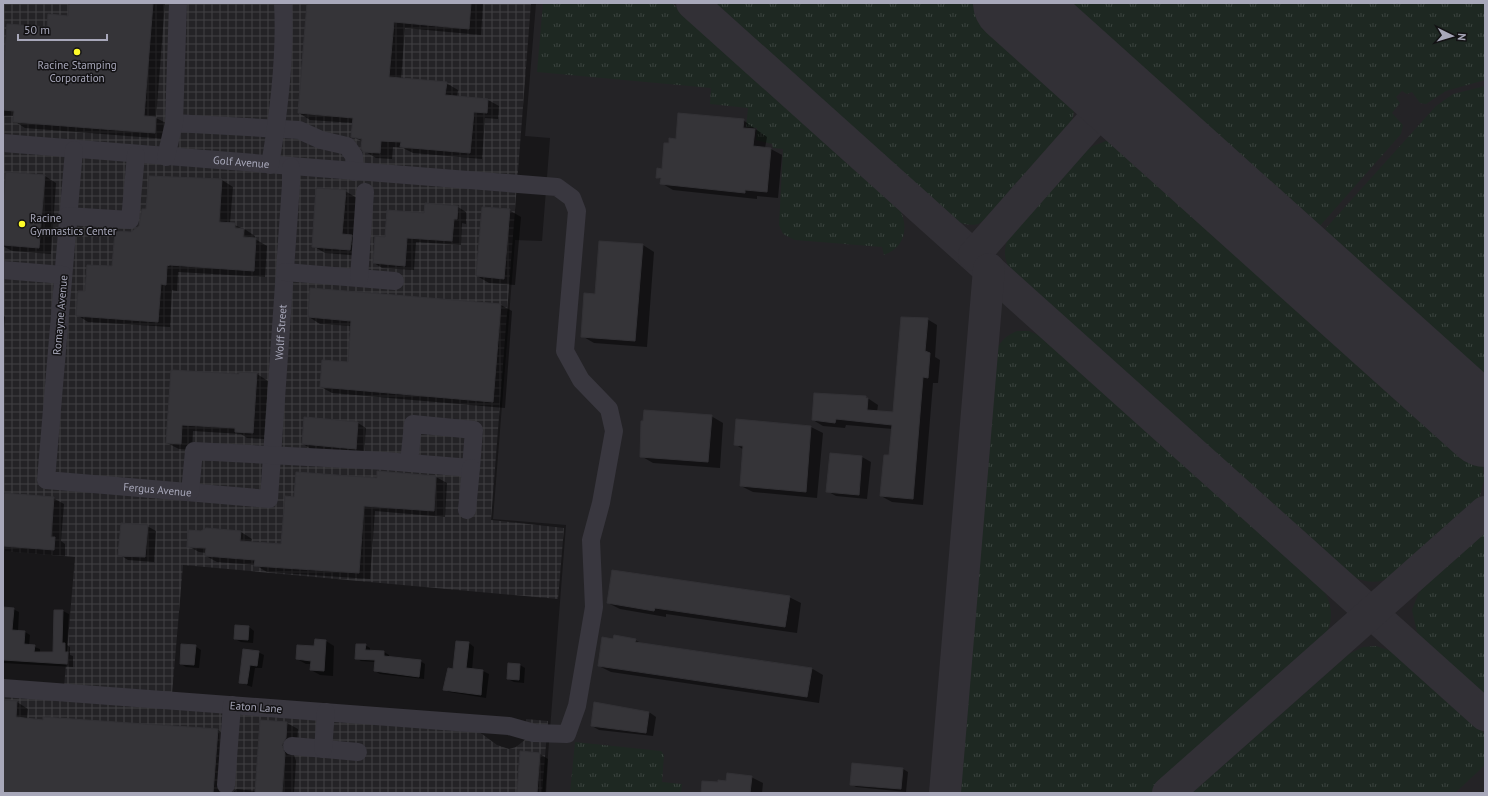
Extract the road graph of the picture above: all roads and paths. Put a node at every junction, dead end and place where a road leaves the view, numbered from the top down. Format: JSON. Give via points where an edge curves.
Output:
{"nodes":[{"id":1,"x":178,"y":3,"type":"edge"},
{"id":2,"x":283,"y":3,"type":"edge"},
{"id":3,"x":174,"y":123,"type":"junction"},
{"id":4,"x":277,"y":128,"type":"junction"},
{"id":5,"x":3,"y":143,"type":"edge"},
{"id":6,"x":74,"y":150,"type":"junction"},
{"id":7,"x":136,"y":155,"type":"junction"},
{"id":8,"x":166,"y":157,"type":"junction"},
{"id":9,"x":270,"y":165,"type":"junction"},
{"id":10,"x":291,"y":167,"type":"junction"},
{"id":11,"x":355,"y":172,"type":"junction"},
{"id":12,"x":365,"y":192,"type":"dead end"},
{"id":13,"x":67,"y":216,"type":"junction"},
{"id":14,"x":3,"y":270,"type":"edge"},
{"id":15,"x":285,"y":272,"type":"junction"},
{"id":16,"x":63,"y":275,"type":"junction"},
{"id":17,"x":359,"y":278,"type":"junction"},
{"id":18,"x":395,"y":281,"type":"dead end"},
{"id":19,"x":271,"y":456,"type":"junction"},
{"id":20,"x":410,"y":463,"type":"junction"},
{"id":21,"x":471,"y":468,"type":"junction"},
{"id":22,"x":46,"y":480,"type":"joint"},
{"id":23,"x":190,"y":492,"type":"junction"},
{"id":24,"x":269,"y":499,"type":"joint"},
{"id":25,"x":467,"y":510,"type":"dead end"},
{"id":26,"x":3,"y":688,"type":"edge"},
{"id":27,"x":232,"y":705,"type":"junction"},
{"id":28,"x":326,"y":712,"type":"junction"},
{"id":29,"x":509,"y":726,"type":"joint"},
{"id":30,"x":292,"y":746,"type":"dead end"},
{"id":31,"x":324,"y":749,"type":"junction"},
{"id":32,"x":358,"y":752,"type":"dead end"},
{"id":33,"x":226,"y":785,"type":"dead end"}],
"edges":[{"from":1,"to":3,"type":"street"},
{"from":2,"to":4,"type":"street","via":[[284,28]]},
{"from":3,"to":4,"type":"street"},
{"from":3,"to":8,"type":"street"},
{"from":4,"to":9,"type":"street"},
{"from":4,"to":11,"type":"street","via":[[299,130],[321,140],[347,146],[354,156]]},
{"from":5,"to":6,"type":"street","name":"Golf Avenue"},
{"from":6,"to":7,"type":"street","name":"Golf Avenue"},
{"from":6,"to":13,"type":"street","name":"Romayne Avenue"},
{"from":7,"to":8,"type":"street","name":"Golf Avenue"},
{"from":7,"to":13,"type":"street","via":[[130,220]]},
{"from":8,"to":9,"type":"street","name":"Golf Avenue"},
{"from":9,"to":10,"type":"street","name":"Golf Avenue"},
{"from":10,"to":11,"type":"street","name":"Golf Avenue"},
{"from":10,"to":15,"type":"street","name":"Wolff Street"},
{"from":11,"to":29,"type":"street","name":"Golf Avenue","via":[[557,188],[572,198],[577,211],[565,351],[581,380],[609,409],[614,431],[601,503],[591,540],[594,607],[577,706],[567,734],[534,733]]},
{"from":12,"to":17,"type":"street"},
{"from":13,"to":16,"type":"street","name":"Romayne Avenue"},
{"from":14,"to":16,"type":"street"},
{"from":15,"to":17,"type":"street"},
{"from":15,"to":19,"type":"street","name":"Wolff Street"},
{"from":16,"to":22,"type":"street","name":"Romayne Avenue"},
{"from":17,"to":18,"type":"street"},
{"from":19,"to":20,"type":"street"},
{"from":19,"to":23,"type":"street","via":[[194,451]]},
{"from":19,"to":24,"type":"street","name":"Wolff Street"},
{"from":20,"to":21,"type":"street"},
{"from":20,"to":21,"type":"street","via":[[413,424],[474,430]]},
{"from":21,"to":25,"type":"street"},
{"from":22,"to":23,"type":"street","name":"Fergus Avenue"},
{"from":23,"to":24,"type":"street","name":"Fergus Avenue"},
{"from":26,"to":27,"type":"street","name":"Eaton Lane"},
{"from":27,"to":28,"type":"street","name":"Eaton Lane"},
{"from":27,"to":33,"type":"street"},
{"from":28,"to":29,"type":"street","name":"Eaton Lane"},
{"from":28,"to":31,"type":"street"},
{"from":30,"to":31,"type":"street"},
{"from":31,"to":32,"type":"street"}]}
